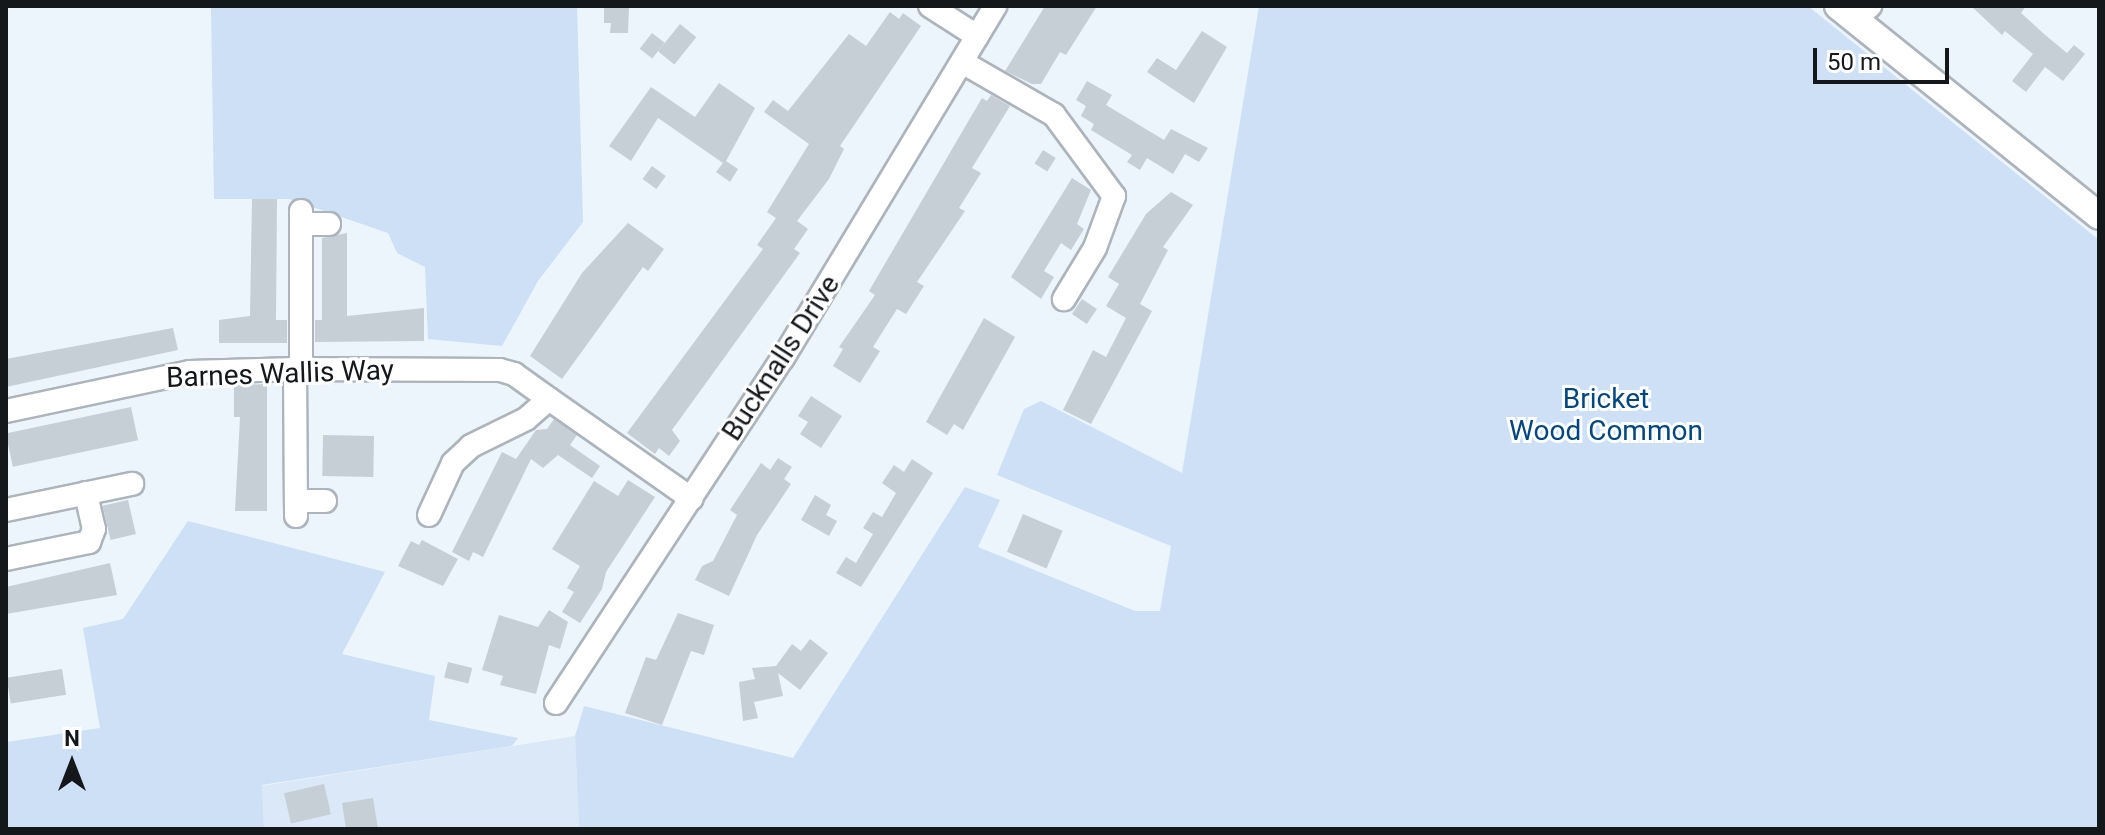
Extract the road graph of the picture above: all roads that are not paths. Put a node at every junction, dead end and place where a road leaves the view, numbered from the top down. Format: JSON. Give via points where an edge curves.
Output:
{"nodes":[{"id":1,"x":930,"y":6,"type":"edge"},
{"id":2,"x":995,"y":6,"type":"edge"},
{"id":3,"x":1854,"y":11,"type":"edge"},
{"id":4,"x":977,"y":36,"type":"junction"},
{"id":5,"x":962,"y":62,"type":"junction"},
{"id":6,"x":2099,"y":216,"type":"edge"},
{"id":7,"x":329,"y":224,"type":"dead end"},
{"id":8,"x":1064,"y":299,"type":"dead end"},
{"id":9,"x":298,"y":369,"type":"junction"},
{"id":10,"x":549,"y":399,"type":"junction"},
{"id":11,"x":6,"y":411,"type":"edge"},
{"id":12,"x":132,"y":484,"type":"dead end"},
{"id":13,"x":86,"y":493,"type":"junction"},
{"id":14,"x":692,"y":499,"type":"junction"},
{"id":15,"x":325,"y":501,"type":"dead end"},
{"id":16,"x":6,"y":510,"type":"edge"},
{"id":17,"x":429,"y":515,"type":"dead end"},
{"id":18,"x":6,"y":559,"type":"edge"},
{"id":19,"x":556,"y":703,"type":"dead end"}],
"edges":[{"from":1,"to":4,"type":"street"},
{"from":2,"to":4,"type":"street","name":"Bucknalls Drive"},
{"from":3,"to":6,"type":"street"},
{"from":4,"to":5,"type":"street","name":"Bucknalls Drive"},
{"from":5,"to":8,"type":"street","via":[[1054,115],[1114,196],[1095,248]]},
{"from":5,"to":14,"type":"street","name":"Bucknalls Drive"},
{"from":7,"to":9,"type":"street","via":[[301,217]]},
{"from":9,"to":10,"type":"street","name":"Barnes Wallis Way","via":[[500,370]]},
{"from":9,"to":11,"type":"street","name":"Barnes Wallis Way","via":[[190,372]]},
{"from":9,"to":15,"type":"street","via":[[296,508]]},
{"from":10,"to":14,"type":"street","name":"Barnes Wallis Way"},
{"from":10,"to":17,"type":"street","via":[[526,419],[471,446],[453,463]]},
{"from":12,"to":13,"type":"street"},
{"from":13,"to":16,"type":"street"},
{"from":13,"to":18,"type":"street","via":[[94,529],[89,542]]},
{"from":14,"to":19,"type":"street","name":"Bucknalls Drive"}]}
